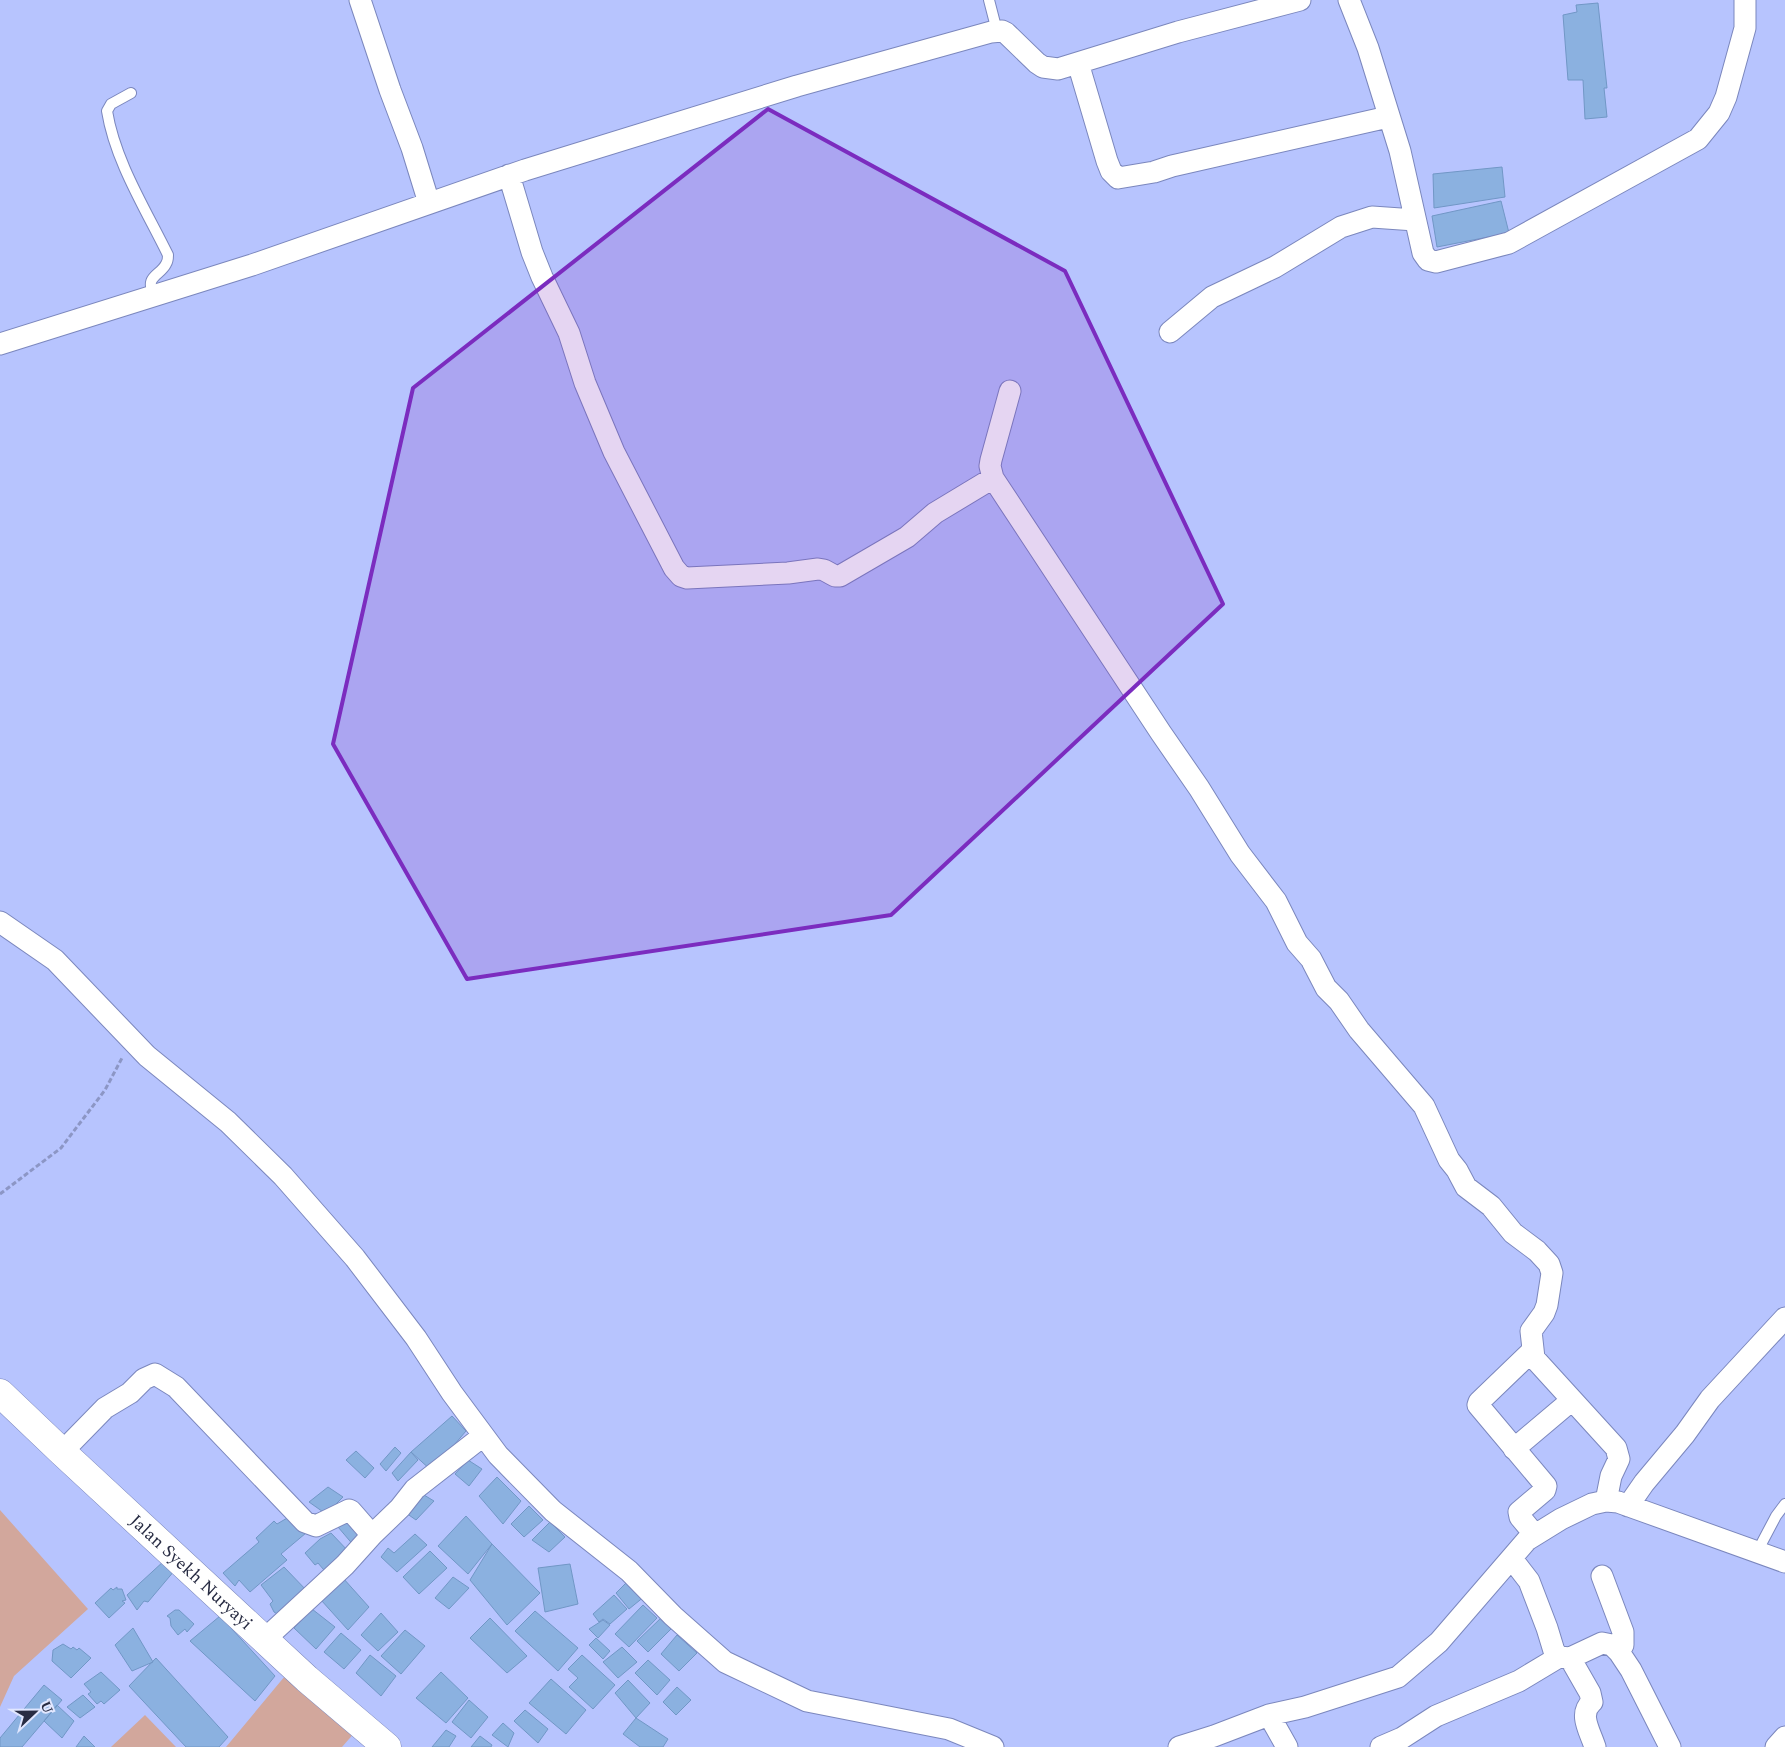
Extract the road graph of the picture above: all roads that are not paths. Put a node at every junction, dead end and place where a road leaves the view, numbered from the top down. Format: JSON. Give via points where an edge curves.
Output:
{"nodes":[{"id":1,"x":360,"y":0,"type":"edge"},
{"id":2,"x":990,"y":0,"type":"edge"},
{"id":3,"x":1300,"y":0,"type":"edge"},
{"id":4,"x":1349,"y":0,"type":"edge"},
{"id":5,"x":1745,"y":0,"type":"edge"},
{"id":6,"x":997,"y":31,"type":"junction"},
{"id":7,"x":1078,"y":63,"type":"junction"},
{"id":8,"x":132,"y":93,"type":"dead end"},
{"id":9,"x":1388,"y":117,"type":"junction"},
{"id":10,"x":509,"y":175,"type":"junction"},
{"id":11,"x":430,"y":203,"type":"junction"},
{"id":12,"x":1415,"y":220,"type":"junction"},
{"id":13,"x":154,"y":295,"type":"junction"},
{"id":14,"x":1170,"y":332,"type":"dead end"},
{"id":15,"x":0,"y":344,"type":"edge"},
{"id":16,"x":1010,"y":391,"type":"dead end"},
{"id":17,"x":992,"y":478,"type":"junction"},
{"id":18,"x":2,"y":926,"type":"edge"},
{"id":19,"x":1785,"y":1318,"type":"edge"},
{"id":20,"x":1532,"y":1350,"type":"junction"},
{"id":21,"x":0,"y":1393,"type":"edge"},
{"id":22,"x":1572,"y":1400,"type":"junction"},
{"id":23,"x":478,"y":1440,"type":"junction"},
{"id":24,"x":1514,"y":1450,"type":"junction"},
{"id":25,"x":62,"y":1452,"type":"junction"},
{"id":26,"x":1606,"y":1501,"type":"junction"},
{"id":27,"x":1785,"y":1504,"type":"edge"},
{"id":28,"x":1628,"y":1506,"type":"junction"},
{"id":29,"x":372,"y":1534,"type":"junction"},
{"id":30,"x":1535,"y":1535,"type":"junction"},
{"id":31,"x":1757,"y":1552,"type":"junction"},
{"id":32,"x":1512,"y":1559,"type":"junction"},
{"id":33,"x":1784,"y":1563,"type":"edge"},
{"id":34,"x":1602,"y":1576,"type":"dead end"},
{"id":35,"x":265,"y":1639,"type":"junction"},
{"id":36,"x":1620,"y":1652,"type":"junction"},
{"id":37,"x":1564,"y":1657,"type":"junction"},
{"id":38,"x":1276,"y":1728,"type":"edge"},
{"id":39,"x":1785,"y":1737,"type":"edge"},
{"id":40,"x":387,"y":1747,"type":"edge"},
{"id":41,"x":994,"y":1747,"type":"edge"},
{"id":42,"x":1179,"y":1747,"type":"edge"},
{"id":43,"x":1381,"y":1747,"type":"edge"},
{"id":44,"x":1595,"y":1747,"type":"edge"},
{"id":45,"x":1670,"y":1747,"type":"edge"},
{"id":46,"x":1776,"y":1747,"type":"edge"}],
"edges":[{"from":1,"to":11,"type":"street"},
{"from":2,"to":6,"type":"lane"},
{"from":3,"to":7,"type":"street","via":[[1178,32]]},
{"from":4,"to":9,"type":"street","via":[[1368,48]]},
{"from":5,"to":12,"type":"street","via":[[1745,28],[1726,97],[1719,113],[1698,139],[1509,243],[1432,262],[1423,253]]},
{"from":6,"to":7,"type":"street","via":[[1006,33],[1043,67],[1058,69]]},
{"from":6,"to":10,"type":"street","via":[[797,86]]},
{"from":7,"to":9,"type":"street","via":[[1107,161],[1118,178]]},
{"from":8,"to":13,"type":"lane","via":[[111,104],[107,111],[128,173],[168,255],[166,265],[152,279],[150,289]]},
{"from":9,"to":12,"type":"street","via":[[1400,151]]},
{"from":10,"to":11,"type":"street"},
{"from":10,"to":17,"type":"street","via":[[538,268],[569,333],[585,383],[614,452],[655,535],[681,576],[778,574],[818,569],[840,576],[907,536],[934,513]]},
{"from":11,"to":13,"type":"street","via":[[252,265]]},
{"from":12,"to":14,"type":"street","via":[[1372,217],[1341,227],[1275,267],[1212,297]]},
{"from":13,"to":15,"type":"street"},
{"from":16,"to":17,"type":"street","via":[[991,460]]},
{"from":17,"to":20,"type":"street","via":[[1240,854],[1276,901],[1326,988],[1424,1106],[1449,1160],[1466,1187],[1491,1206],[1513,1233],[1549,1264],[1552,1273],[1547,1305],[1532,1331]]},
{"from":18,"to":23,"type":"street","via":[[55,960],[147,1056],[228,1122],[283,1176],[356,1258],[405,1323]]},
{"from":19,"to":28,"type":"street","via":[[1710,1399]]},
{"from":20,"to":22,"type":"street","via":[[1534,1358]]},
{"from":20,"to":24,"type":"street","via":[[1478,1403]]},
{"from":21,"to":25,"type":"main road","name":"Jalan Syekh Nuryayi"},
{"from":22,"to":24,"type":"street"},
{"from":22,"to":26,"type":"street","via":[[1616,1448],[1619,1456]]},
{"from":23,"to":29,"type":"street","via":[[415,1489]]},
{"from":23,"to":41,"type":"street","via":[[498,1455],[553,1511],[629,1571],[725,1662],[807,1701],[949,1730]]},
{"from":24,"to":30,"type":"street","via":[[1546,1486],[1519,1512]]},
{"from":25,"to":29,"type":"street","via":[[105,1408],[155,1374],[176,1387],[305,1522],[316,1526],[349,1510]]},
{"from":25,"to":35,"type":"main road","name":"Jalan Syekh Nuryayi"},
{"from":26,"to":28,"type":"street"},
{"from":26,"to":30,"type":"street","via":[[1592,1504]]},
{"from":27,"to":31,"type":"lane"},
{"from":28,"to":31,"type":"street"},
{"from":29,"to":35,"type":"street","via":[[345,1565]]},
{"from":30,"to":32,"type":"street"},
{"from":31,"to":33,"type":"street"},
{"from":32,"to":37,"type":"street","via":[[1529,1581],[1554,1651]]},
{"from":32,"to":38,"type":"street","via":[[1439,1642],[1398,1677],[1305,1707]]},
{"from":34,"to":36,"type":"street","via":[[1624,1632]]},
{"from":35,"to":40,"type":"main road","name":"Jalan Syekh Nuryayi"},
{"from":36,"to":37,"type":"street","via":[[1612,1645],[1602,1643]]},
{"from":36,"to":45,"type":"street"},
{"from":37,"to":43,"type":"street","via":[[1436,1716]]},
{"from":37,"to":44,"type":"street","via":[[1590,1693],[1592,1702],[1586,1707],[1584,1716]]},
{"from":38,"to":42,"type":"street","via":[[1214,1736]]},
{"from":39,"to":46,"type":"street"}]}
